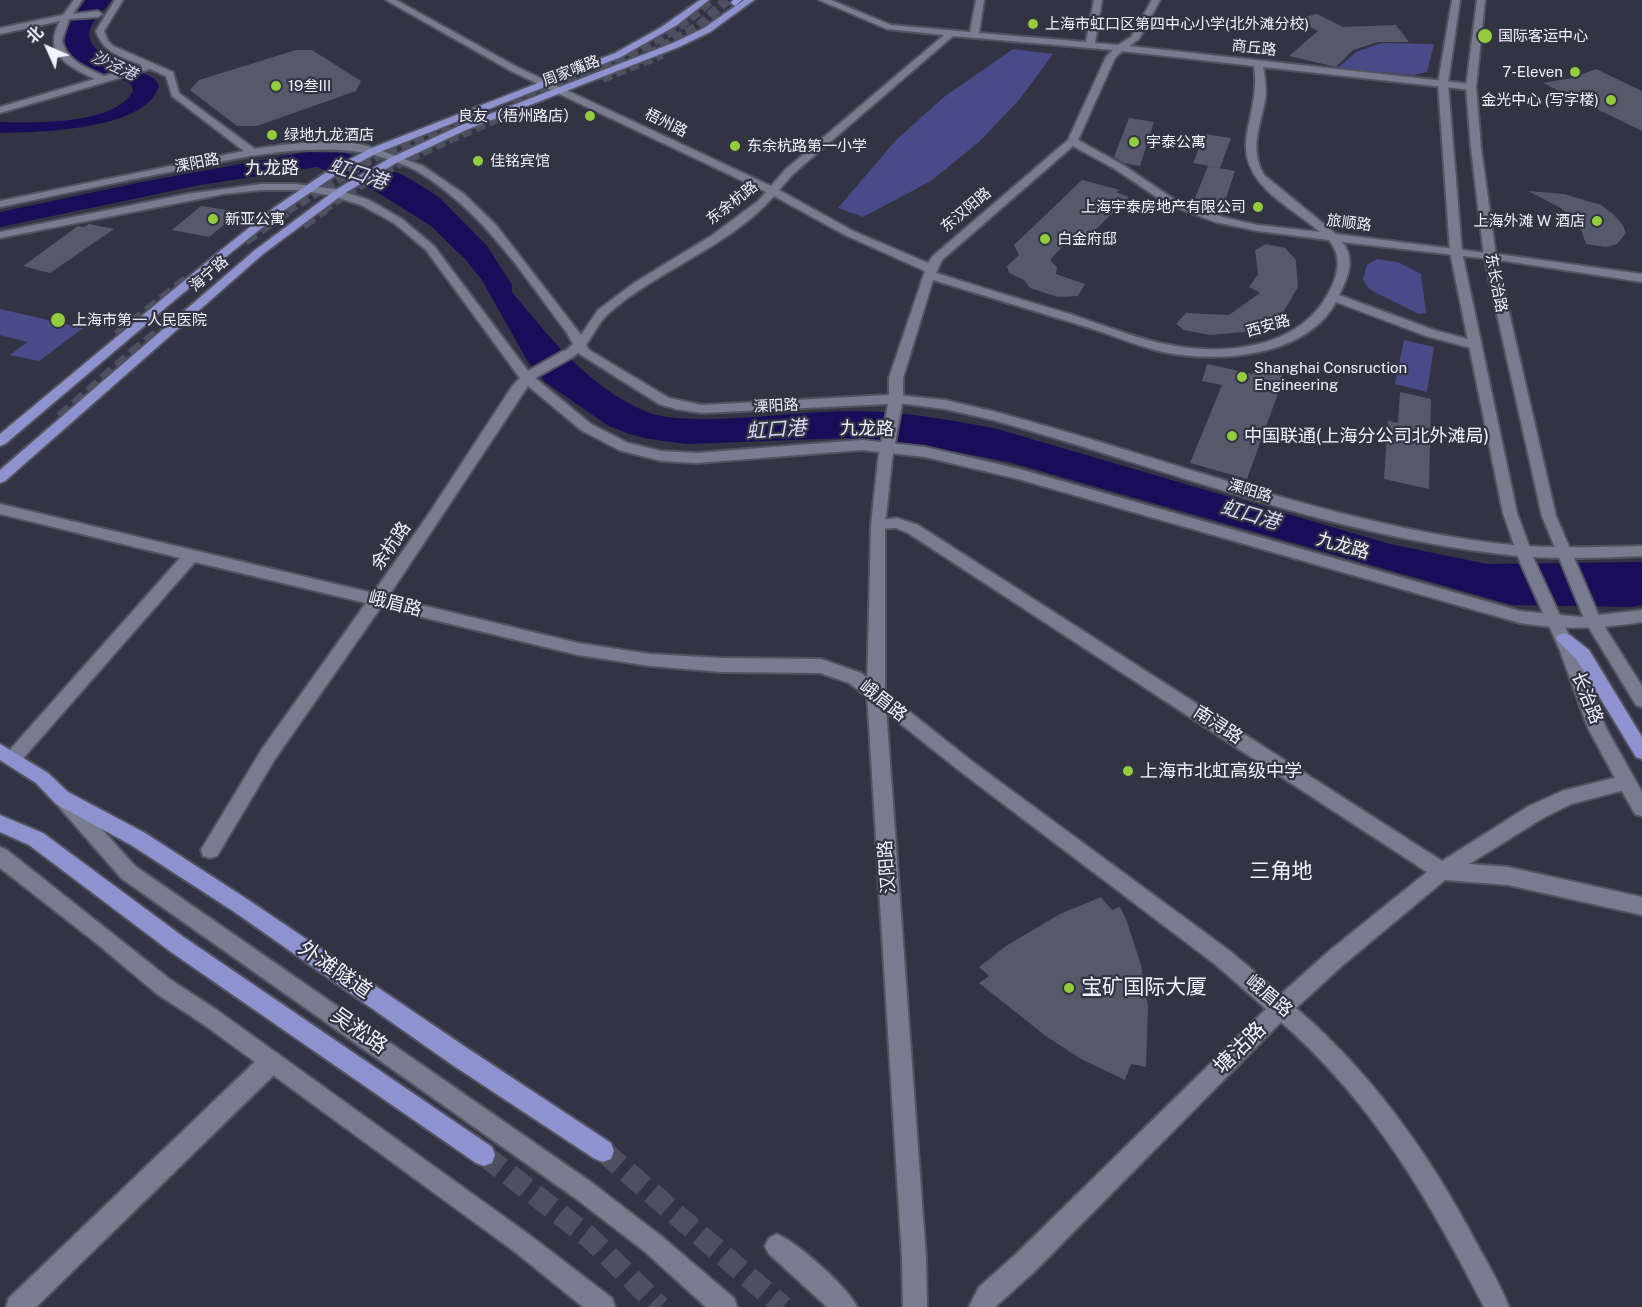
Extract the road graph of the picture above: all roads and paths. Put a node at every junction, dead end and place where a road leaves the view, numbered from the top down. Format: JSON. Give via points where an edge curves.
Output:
{"nodes":[{"id":1,"x":78,"y":0,"type":"edge"},
{"id":2,"x":119,"y":0,"type":"edge"},
{"id":3,"x":390,"y":0,"type":"edge"},
{"id":4,"x":705,"y":0,"type":"edge"},
{"id":5,"x":750,"y":0,"type":"edge"},
{"id":6,"x":823,"y":0,"type":"edge"},
{"id":7,"x":980,"y":0,"type":"edge"},
{"id":8,"x":1098,"y":0,"type":"edge"},
{"id":9,"x":1156,"y":0,"type":"edge"},
{"id":10,"x":1456,"y":0,"type":"edge"},
{"id":11,"x":1481,"y":0,"type":"edge"},
{"id":12,"x":99,"y":14,"type":"dead end"},
{"id":13,"x":69,"y":17,"type":"junction"},
{"id":14,"x":0,"y":31,"type":"edge"},
{"id":15,"x":952,"y":33,"type":"junction"},
{"id":16,"x":974,"y":35,"type":"junction"},
{"id":17,"x":1090,"y":45,"type":"junction"},
{"id":18,"x":1120,"y":48,"type":"junction"},
{"id":19,"x":1258,"y":63,"type":"junction"},
{"id":20,"x":148,"y":67,"type":"junction"},
{"id":21,"x":104,"y":80,"type":"junction"},
{"id":22,"x":545,"y":83,"type":"junction"},
{"id":23,"x":1443,"y":83,"type":"junction"},
{"id":24,"x":1471,"y":87,"type":"junction"},
{"id":25,"x":562,"y":91,"type":"junction"},
{"id":26,"x":0,"y":110,"type":"edge"},
{"id":27,"x":1072,"y":141,"type":"junction"},
{"id":28,"x":252,"y":152,"type":"junction"},
{"id":29,"x":369,"y":153,"type":"junction"},
{"id":30,"x":391,"y":161,"type":"junction"},
{"id":31,"x":310,"y":187,"type":"junction"},
{"id":32,"x":773,"y":191,"type":"junction"},
{"id":33,"x":336,"y":193,"type":"junction"},
{"id":34,"x":0,"y":204,"type":"edge"},
{"id":35,"x":0,"y":236,"type":"edge"},
{"id":36,"x":1330,"y":236,"type":"junction"},
{"id":37,"x":1456,"y":252,"type":"junction"},
{"id":38,"x":1490,"y":256,"type":"junction"},
{"id":39,"x":930,"y":272,"type":"junction"},
{"id":40,"x":1642,"y":278,"type":"edge"},
{"id":41,"x":1334,"y":297,"type":"junction"},
{"id":42,"x":1475,"y":345,"type":"junction"},
{"id":43,"x":579,"y":346,"type":"junction"},
{"id":44,"x":552,"y":363,"type":"joint"},
{"id":45,"x":531,"y":375,"type":"junction"},
{"id":46,"x":894,"y":405,"type":"junction"},
{"id":47,"x":888,"y":439,"type":"junction"},
{"id":48,"x":0,"y":441,"type":"edge"},
{"id":49,"x":0,"y":478,"type":"edge"},
{"id":50,"x":0,"y":509,"type":"edge"},
{"id":51,"x":878,"y":525,"type":"junction"},
{"id":52,"x":1642,"y":551,"type":"edge"},
{"id":53,"x":192,"y":555,"type":"junction"},
{"id":54,"x":1523,"y":555,"type":"junction"},
{"id":55,"x":1564,"y":556,"type":"junction"},
{"id":56,"x":1537,"y":586,"type":"joint"},
{"id":57,"x":377,"y":599,"type":"junction"},
{"id":58,"x":1591,"y":616,"type":"junction"},
{"id":59,"x":1642,"y":616,"type":"edge"},
{"id":60,"x":1555,"y":625,"type":"junction"},
{"id":61,"x":876,"y":694,"type":"junction"},
{"id":62,"x":1642,"y":700,"type":"edge"},
{"id":63,"x":1642,"y":753,"type":"edge"},
{"id":64,"x":7,"y":754,"type":"edge"},
{"id":65,"x":1626,"y":783,"type":"junction"},
{"id":66,"x":62,"y":798,"type":"junction"},
{"id":67,"x":1642,"y":808,"type":"edge"},
{"id":68,"x":0,"y":823,"type":"edge"},
{"id":69,"x":210,"y":850,"type":"dead end"},
{"id":70,"x":0,"y":856,"type":"edge"},
{"id":71,"x":1442,"y":871,"type":"junction"},
{"id":72,"x":1642,"y":906,"type":"edge"},
{"id":73,"x":1282,"y":1007,"type":"junction"},
{"id":74,"x":271,"y":1062,"type":"junction"},
{"id":75,"x":603,"y":1151,"type":"tunnel mouth"},
{"id":76,"x":484,"y":1155,"type":"tunnel mouth"},
{"id":77,"x":777,"y":1246,"type":"dead end"},
{"id":78,"x":18,"y":1307,"type":"edge"},
{"id":79,"x":603,"y":1307,"type":"edge"},
{"id":80,"x":724,"y":1307,"type":"edge"},
{"id":81,"x":845,"y":1307,"type":"edge"},
{"id":82,"x":915,"y":1307,"type":"edge"},
{"id":83,"x":981,"y":1307,"type":"edge"},
{"id":84,"x":1497,"y":1307,"type":"edge"}],
"edges":[{"from":1,"to":13,"type":"street"},
{"from":2,"to":20,"type":"street","via":[[100,31],[104,42]]},
{"from":3,"to":22,"type":"street","name":"梧州路"},
{"from":4,"to":22,"type":"main road","name":"周家嘴路","via":[[651,38]]},
{"from":5,"to":25,"type":"main road","name":"周家嘴路","via":[[682,42]]},
{"from":6,"to":15,"type":"street","name":"商丘路","via":[[885,27]]},
{"from":7,"to":16,"type":"street"},
{"from":8,"to":17,"type":"street"},
{"from":9,"to":18,"type":"street","name":"东汉阳路","via":[[1136,39]]},
{"from":10,"to":23,"type":"street","name":"东长治路"},
{"from":11,"to":24,"type":"street","name":"东长治路"},
{"from":12,"to":13,"type":"street"},
{"from":13,"to":14,"type":"street"},
{"from":13,"to":21,"type":"street","via":[[58,39],[59,52],[71,64]]},
{"from":15,"to":16,"type":"street","name":"商丘路"},
{"from":15,"to":32,"type":"street","name":"东余杭路","via":[[789,172]]},
{"from":16,"to":17,"type":"street","name":"商丘路"},
{"from":17,"to":18,"type":"street","name":"商丘路"},
{"from":18,"to":19,"type":"street","name":"商丘路"},
{"from":18,"to":27,"type":"street","name":"东汉阳路","via":[[1111,57]]},
{"from":19,"to":23,"type":"street","name":"商丘路"},
{"from":19,"to":36,"type":"street","name":"西安路","via":[[1260,98],[1252,133],[1254,167]]},
{"from":20,"to":21,"type":"street"},
{"from":20,"to":28,"type":"street","via":[[170,74],[175,94]]},
{"from":21,"to":26,"type":"street"},
{"from":22,"to":25,"type":"street","name":"梧州路"},
{"from":22,"to":29,"type":"main road","name":"周家嘴路"},
{"from":23,"to":24,"type":"street","name":"商丘路"},
{"from":23,"to":37,"type":"street","name":"东长治路"},
{"from":24,"to":38,"type":"street","name":"东长治路"},
{"from":25,"to":30,"type":"main road","name":"周家嘴路"},
{"from":25,"to":32,"type":"street","name":"梧州路"},
{"from":27,"to":36,"type":"street","name":"旅顺路","via":[[1197,214],[1258,228]]},
{"from":27,"to":39,"type":"street","name":"东汉阳路","via":[[944,250]]},
{"from":28,"to":29,"type":"street","name":"溧阳路","via":[[323,145],[354,147]]},
{"from":28,"to":34,"type":"street","name":"溧阳路"},
{"from":29,"to":30,"type":"street","name":"溧阳路"},
{"from":29,"to":31,"type":"main road","name":"海宁路"},
{"from":30,"to":33,"type":"main road","name":"海宁路"},
{"from":30,"to":43,"type":"street","name":"溧阳路","via":[[440,181],[477,211],[555,308]]},
{"from":31,"to":33,"type":"street","name":"九龙路"},
{"from":31,"to":35,"type":"street","name":"九龙路","via":[[262,185],[223,190]]},
{"from":31,"to":48,"type":"main road","name":"海宁路"},
{"from":32,"to":39,"type":"street","name":"梧州路"},
{"from":32,"to":43,"type":"street","name":"东余杭路","via":[[730,228],[602,313]]},
{"from":33,"to":45,"type":"street","name":"九龙路","via":[[370,204],[415,233]]},
{"from":33,"to":49,"type":"main road","name":"海宁路","via":[[260,252]]},
{"from":36,"to":37,"type":"street","name":"旅顺路"},
{"from":36,"to":41,"type":"street","name":"西安路","via":[[1342,249],[1344,259]]},
{"from":37,"to":38,"type":"street","name":"旅顺路"},
{"from":37,"to":42,"type":"street","name":"东长治路"},
{"from":38,"to":40,"type":"street","name":"旅顺路"},
{"from":38,"to":55,"type":"street","name":"东长治路","via":[[1549,516]]},
{"from":39,"to":41,"type":"street","name":"西安路","via":[[1143,342],[1197,352],[1242,351],[1289,339],[1315,324]]},
{"from":39,"to":46,"type":"street","name":"东汉阳路","via":[[896,378]]},
{"from":41,"to":42,"type":"street","via":[[1430,333]]},
{"from":42,"to":54,"type":"street","name":"东长治路","via":[[1510,513]]},
{"from":43,"to":44,"type":"street","name":"东余杭路"},
{"from":43,"to":46,"type":"street","name":"溧阳路","via":[[647,392],[688,408]]},
{"from":44,"to":45,"type":"street","name":"余杭路"},
{"from":45,"to":47,"type":"street","name":"九龙路","via":[[586,427],[641,452],[697,458],[852,446]]},
{"from":45,"to":57,"type":"street","name":"余杭路"},
{"from":46,"to":47,"type":"street","name":"东汉阳路"},
{"from":46,"to":54,"type":"street","name":"溧阳路","via":[[939,403],[1355,520]]},
{"from":47,"to":51,"type":"street","name":"汉阳路"},
{"from":47,"to":60,"type":"street","name":"九龙路"},
{"from":50,"to":53,"type":"street","name":"峨眉路"},
{"from":51,"to":61,"type":"street","name":"汉阳路"},
{"from":51,"to":71,"type":"street","name":"南浔路","via":[[897,523],[913,529]]},
{"from":52,"to":55,"type":"street","name":"溧阳路"},
{"from":53,"to":57,"type":"street","name":"峨眉路"},
{"from":53,"to":64,"type":"street"},
{"from":54,"to":55,"type":"street","name":"溧阳路"},
{"from":54,"to":56,"type":"street","name":"东长治路"},
{"from":55,"to":58,"type":"street"},
{"from":56,"to":60,"type":"street","name":"长治路"},
{"from":57,"to":61,"type":"street","name":"峨眉路","via":[[616,656],[721,665],[821,666],[855,678]]},
{"from":57,"to":69,"type":"street","name":"余杭路","via":[[326,668]]},
{"from":58,"to":59,"type":"street","name":"九龙路"},
{"from":58,"to":60,"type":"street","name":"九龙路"},
{"from":58,"to":62,"type":"street"},
{"from":60,"to":63,"type":"main road","via":[[1583,655]]},
{"from":60,"to":65,"type":"street","name":"长治路","via":[[1592,717]]},
{"from":61,"to":73,"type":"street","name":"峨眉路"},
{"from":61,"to":82,"type":"street","name":"汉阳路"},
{"from":64,"to":66,"type":"main road","name":"吴淞路","via":[[42,778]]},
{"from":65,"to":67,"type":"street","name":"长治路"},
{"from":65,"to":71,"type":"street","name":"塘沽路","via":[[1568,797],[1536,812]]},
{"from":66,"to":75,"type":"main road","name":"外滩隧道","via":[[138,839],[243,907]]},
{"from":66,"to":80,"type":"street","name":"吴淞路","via":[[128,872],[583,1190],[652,1243]]},
{"from":68,"to":76,"type":"main road","via":[[36,839],[178,945]]},
{"from":70,"to":74,"type":"street","via":[[164,987]]},
{"from":71,"to":72,"type":"street","name":"南浔路","via":[[1508,876]]},
{"from":71,"to":73,"type":"street","name":"塘沽路"},
{"from":73,"to":83,"type":"street","name":"塘沽路"},
{"from":73,"to":84,"type":"street","name":"峨眉路","via":[[1357,1082],[1395,1130],[1451,1219]]},
{"from":74,"to":78,"type":"street"},
{"from":74,"to":79,"type":"street","via":[[523,1244]]},
{"from":77,"to":81,"type":"street"}]}
